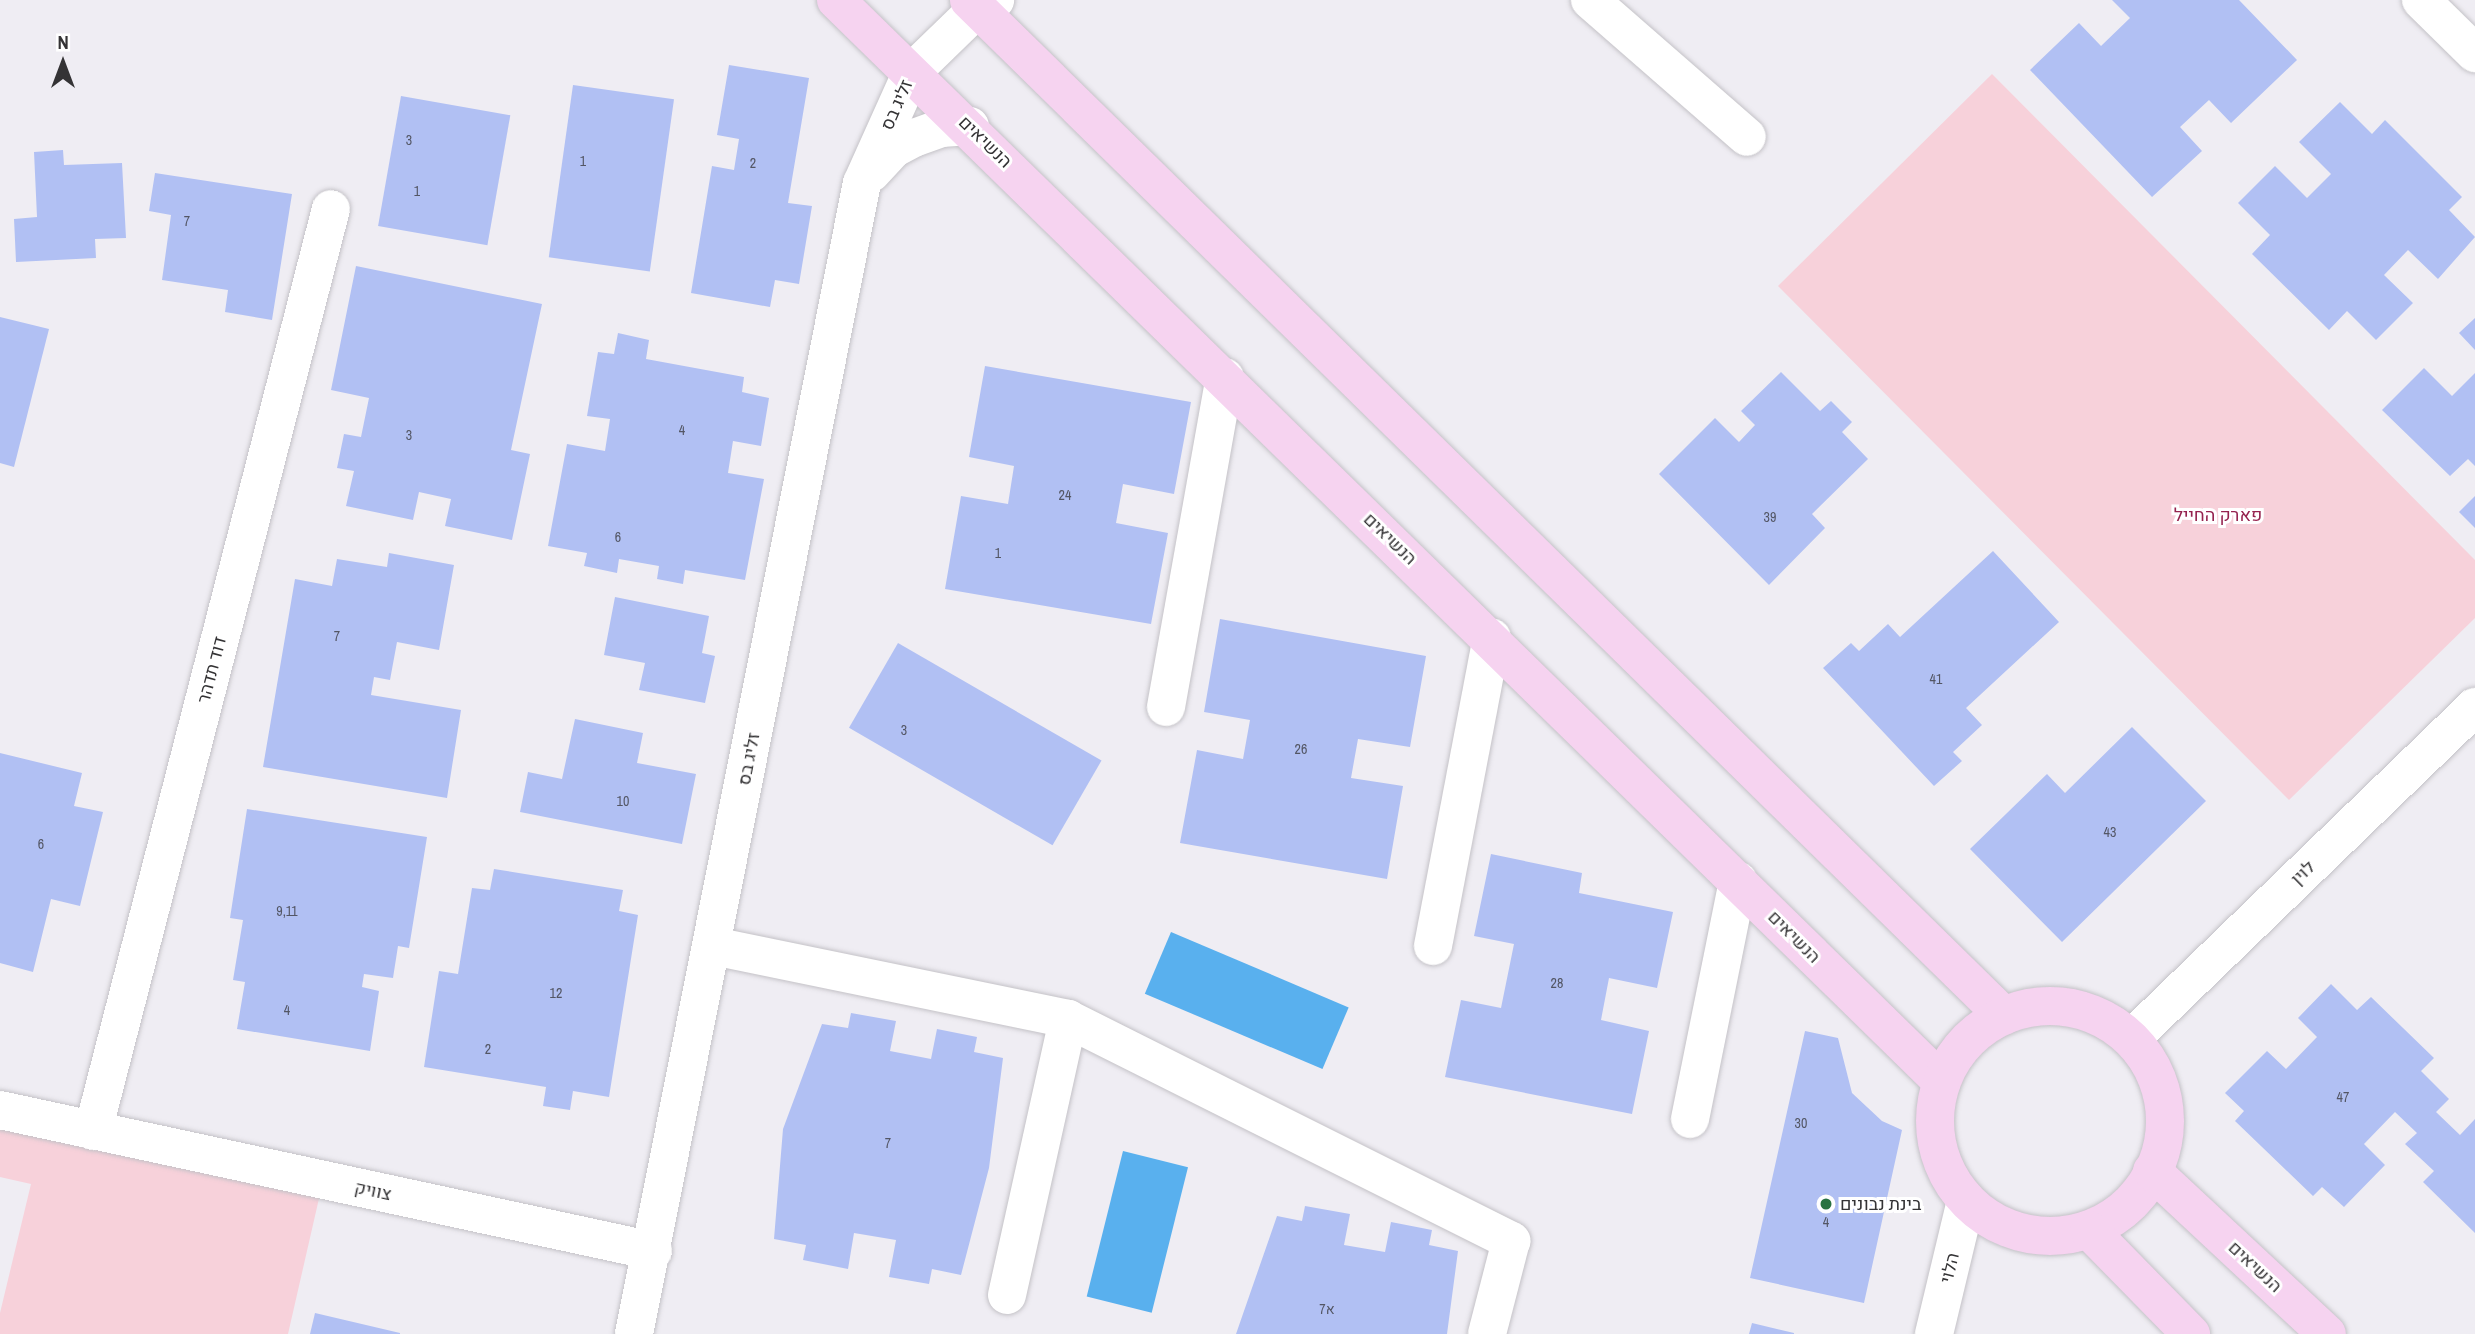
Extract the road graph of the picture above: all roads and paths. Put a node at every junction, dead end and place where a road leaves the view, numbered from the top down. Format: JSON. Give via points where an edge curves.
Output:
{"nodes":[{"id":1,"x":836,"y":0,"type":"edge"},
{"id":2,"x":1590,"y":0,"type":"edge"},
{"id":3,"x":2421,"y":0,"type":"edge"},
{"id":4,"x":981,"y":3,"type":"edge"},
{"id":5,"x":2475,"y":53,"type":"edge"},
{"id":6,"x":912,"y":72,"type":"junction"},
{"id":7,"x":970,"y":127,"type":"junction"},
{"id":8,"x":1747,"y":137,"type":"dead end"},
{"id":9,"x":862,"y":183,"type":"junction"},
{"id":10,"x":331,"y":209,"type":"dead end"},
{"id":11,"x":1224,"y":377,"type":"junction"},
{"id":12,"x":1492,"y":638,"type":"junction"},
{"id":13,"x":1166,"y":707,"type":"dead end"},
{"id":14,"x":2475,"y":707,"type":"edge"},
{"id":15,"x":1738,"y":881,"type":"junction"},
{"id":16,"x":713,"y":946,"type":"junction"},
{"id":17,"x":1433,"y":946,"type":"dead end"},
{"id":18,"x":2004,"y":1016,"type":"junction"},
{"id":19,"x":1068,"y":1018,"type":"junction"},
{"id":20,"x":2131,"y":1039,"type":"junction"},
{"id":21,"x":1941,"y":1081,"type":"junction"},
{"id":22,"x":0,"y":1110,"type":"edge"},
{"id":23,"x":1690,"y":1119,"type":"dead end"},
{"id":24,"x":93,"y":1131,"type":"junction"},
{"id":25,"x":2152,"y":1171,"type":"junction"},
{"id":26,"x":1966,"y":1201,"type":"junction"},
{"id":27,"x":2089,"y":1230,"type":"junction"},
{"id":28,"x":653,"y":1251,"type":"junction"},
{"id":29,"x":1007,"y":1295,"type":"dead end"},
{"id":30,"x":634,"y":1334,"type":"edge"},
{"id":31,"x":1487,"y":1334,"type":"edge"},
{"id":32,"x":1934,"y":1334,"type":"edge"},
{"id":33,"x":2191,"y":1334,"type":"edge"},
{"id":34,"x":2327,"y":1334,"type":"edge"}],
"edges":[{"from":1,"to":6,"type":"main road","name":"הנשיאים"},
{"from":2,"to":8,"type":"street"},
{"from":3,"to":5,"type":"street"},
{"from":4,"to":6,"type":"street","name":"זליג בס"},
{"from":4,"to":18,"type":"main road"},
{"from":6,"to":7,"type":"main road","name":"הנשיאים"},
{"from":6,"to":9,"type":"street","name":"זליג בס"},
{"from":7,"to":9,"type":"street","name":"זליג בס","via":[[941,128],[914,138],[893,149]]},
{"from":7,"to":11,"type":"main road","name":"הנשיאים"},
{"from":9,"to":16,"type":"street","name":"זליג בס"},
{"from":10,"to":24,"type":"street","name":"דוד תדהר"},
{"from":11,"to":12,"type":"main road","name":"הנשיאים"},
{"from":11,"to":13,"type":"street"},
{"from":12,"to":15,"type":"main road","name":"הנשיאים"},
{"from":12,"to":17,"type":"street"},
{"from":14,"to":20,"type":"street","name":"לוין"},
{"from":15,"to":21,"type":"main road","name":"הנשיאים"},
{"from":15,"to":23,"type":"street"},
{"from":16,"to":19,"type":"street"},
{"from":16,"to":28,"type":"street","name":"זליג בס"},
{"from":18,"to":20,"type":"main road","via":[[2031,1008],[2070,1008],[2105,1020]]},
{"from":18,"to":21,"type":"main road","via":[[1967,1041]]},
{"from":19,"to":29,"type":"street"},
{"from":19,"to":31,"type":"street","via":[[1511,1241]]},
{"from":20,"to":25,"type":"main road","via":[[2152,1069],[2163,1097],[2165,1128]]},
{"from":21,"to":26,"type":"main road","via":[[1936,1106],[1938,1149]]},
{"from":22,"to":24,"type":"street","name":"צוויק"},
{"from":24,"to":28,"type":"street","name":"צוויק"},
{"from":25,"to":27,"type":"main road","via":[[2123,1211]]},
{"from":25,"to":34,"type":"main road","name":"הנשיאים"},
{"from":26,"to":27,"type":"main road","via":[[2003,1227],[2044,1237]]},
{"from":26,"to":32,"type":"street","name":"הלוי"},
{"from":27,"to":33,"type":"main road"},
{"from":28,"to":30,"type":"street","name":"זליג בס"}]}
